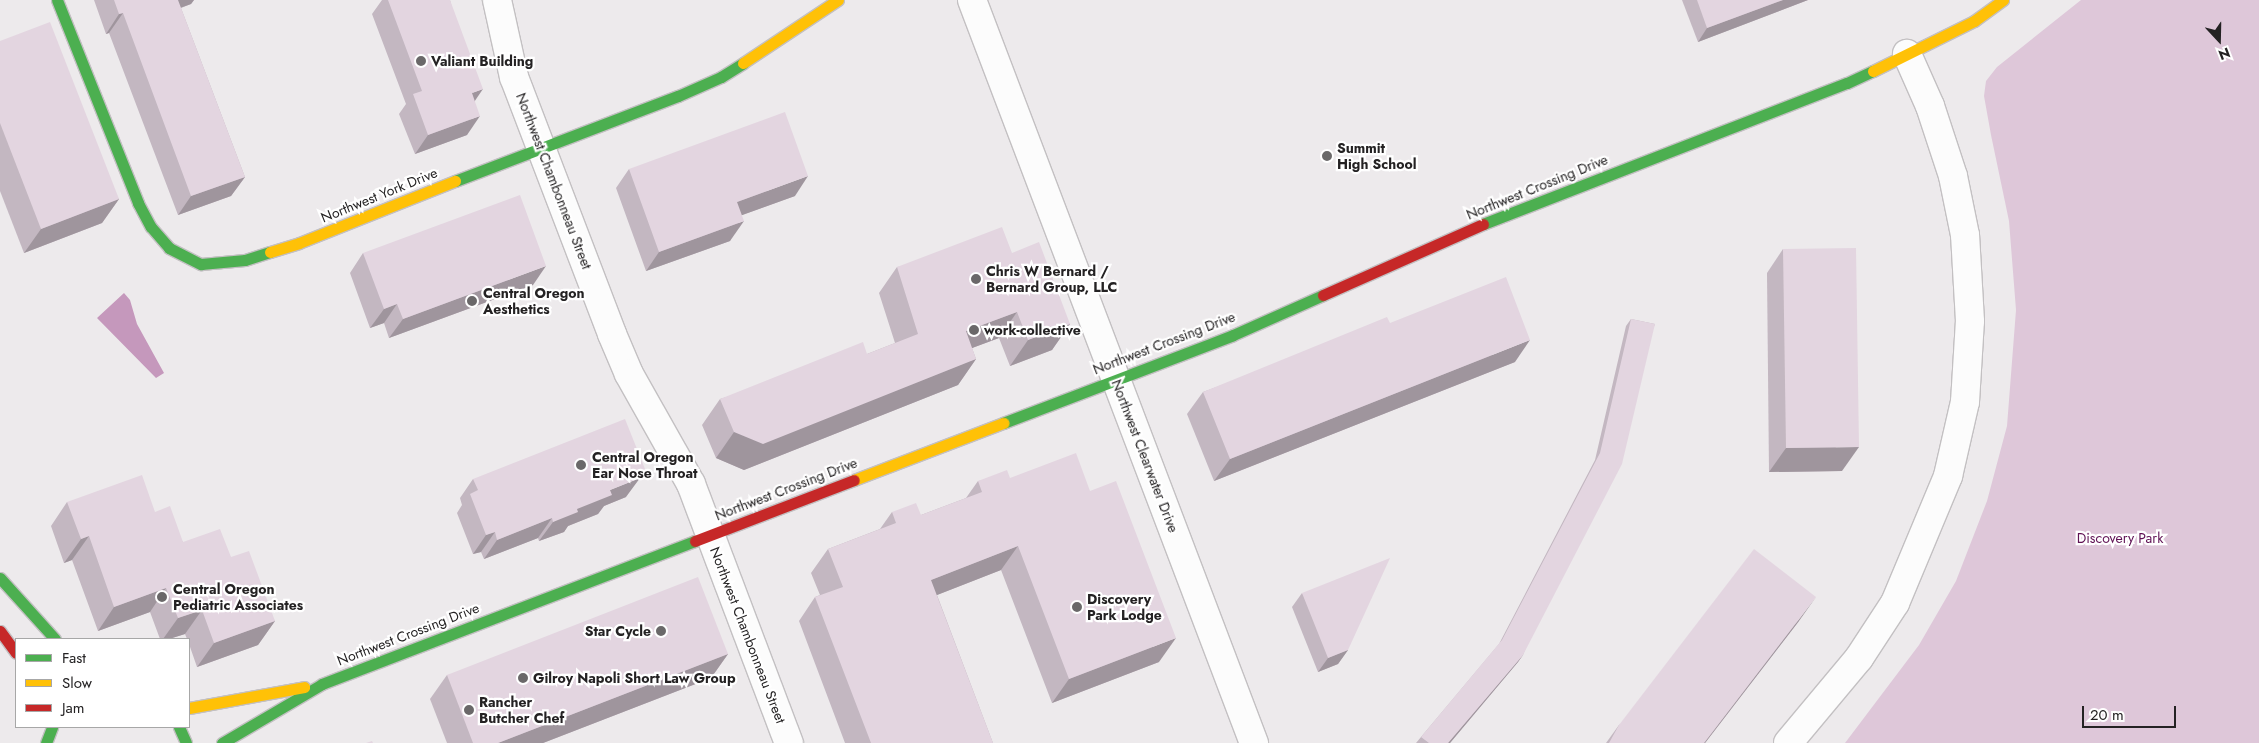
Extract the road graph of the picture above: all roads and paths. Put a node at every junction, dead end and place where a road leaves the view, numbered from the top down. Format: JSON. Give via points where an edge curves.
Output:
{"nodes":[{"id":1,"x":57,"y":0,"type":"edge"},
{"id":2,"x":497,"y":0,"type":"edge"},
{"id":3,"x":838,"y":0,"type":"edge"},
{"id":4,"x":972,"y":0,"type":"edge"},
{"id":5,"x":2003,"y":0,"type":"edge"},
{"id":6,"x":1907,"y":54,"type":"junction"},
{"id":7,"x":539,"y":147,"type":"junction"},
{"id":8,"x":1115,"y":378,"type":"junction"},
{"id":9,"x":710,"y":535,"type":"junction"},
{"id":10,"x":0,"y":578,"type":"edge"},
{"id":11,"x":0,"y":631,"type":"edge"},
{"id":12,"x":54,"y":638,"type":"edge"},
{"id":13,"x":15,"y":652,"type":"edge"},
{"id":14,"x":322,"y":684,"type":"junction"},
{"id":15,"x":190,"y":708,"type":"edge"},
{"id":16,"x":51,"y":728,"type":"edge"},
{"id":17,"x":179,"y":728,"type":"edge"},
{"id":18,"x":46,"y":743,"type":"edge"},
{"id":19,"x":186,"y":743,"type":"edge"},
{"id":20,"x":222,"y":743,"type":"edge"},
{"id":21,"x":788,"y":743,"type":"edge"},
{"id":22,"x":1254,"y":743,"type":"edge"},
{"id":23,"x":1788,"y":743,"type":"edge"}],
"edges":[{"from":1,"to":7,"type":"street","name":"Northwest York Drive","via":[[138,203],[151,227],[169,248],[201,264],[245,260],[299,243]]},
{"from":2,"to":7,"type":"street","name":"Northwest Chambonneau Street","via":[[514,77]]},
{"from":3,"to":7,"type":"street","name":"Northwest York Drive","via":[[721,77]]},
{"from":4,"to":8,"type":"street","name":"Northwest Clearwater Drive"},
{"from":5,"to":6,"type":"street","name":"Northwest Crossing Drive","via":[[1974,21]]},
{"from":6,"to":8,"type":"street","name":"Northwest Crossing Drive","via":[[1847,83],[1494,218],[1233,335]]},
{"from":6,"to":23,"type":"street","via":[[1930,106],[1953,176],[1965,236],[1970,321],[1964,402],[1948,476],[1895,603],[1859,658]]},
{"from":7,"to":9,"type":"street","name":"Northwest Chambonneau Street","via":[[629,374],[691,484]]},
{"from":8,"to":9,"type":"street","name":"Northwest Crossing Drive"},
{"from":8,"to":22,"type":"street","name":"Northwest Clearwater Drive"},
{"from":9,"to":14,"type":"street","name":"Northwest Crossing Drive"},
{"from":9,"to":21,"type":"street","name":"Northwest Chambonneau Street"},
{"from":10,"to":12,"type":"street"},
{"from":11,"to":13,"type":"street"},
{"from":14,"to":15,"type":"street","name":"Northwest Crossing Drive"},
{"from":14,"to":20,"type":"street","name":"Northwest Crossing Drive"},
{"from":16,"to":18,"type":"street"},
{"from":17,"to":19,"type":"street"}]}
